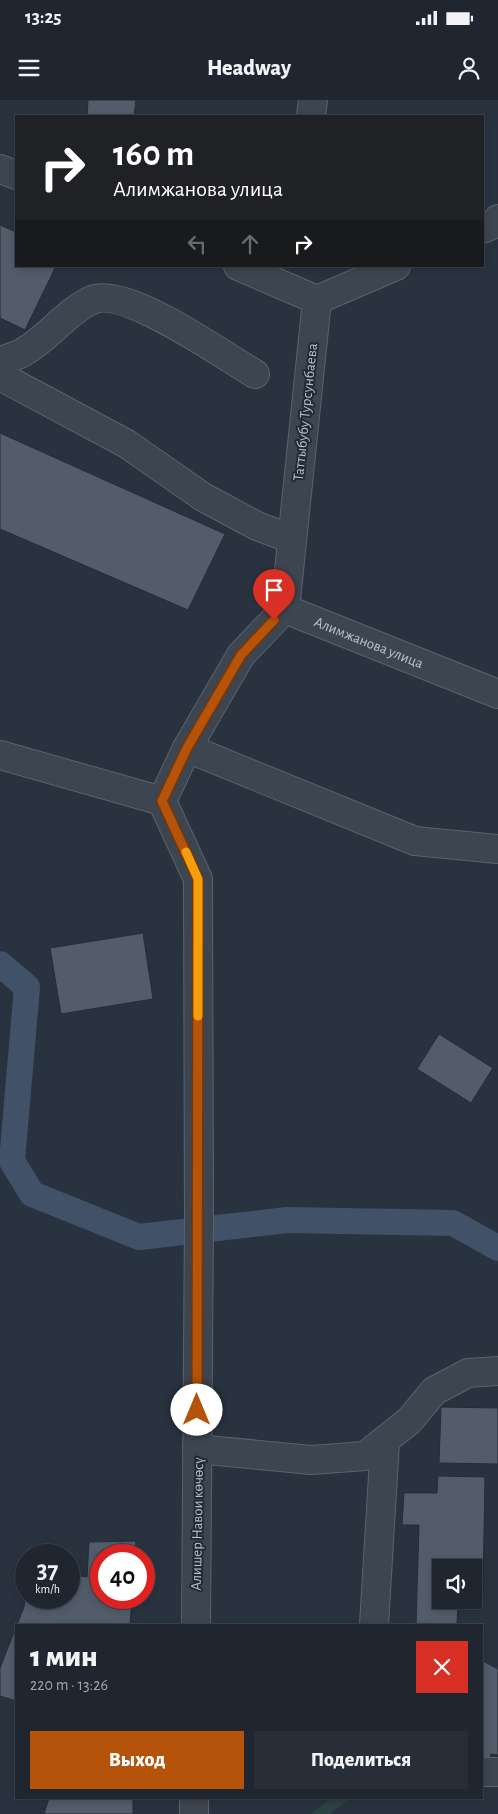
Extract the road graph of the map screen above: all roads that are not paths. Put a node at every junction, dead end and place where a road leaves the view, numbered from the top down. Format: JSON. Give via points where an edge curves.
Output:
{"nodes":[{"id":1,"x":313,"y":100,"type":"edge"},
{"id":2,"x":311,"y":115,"type":"edge"},
{"id":3,"x":0,"y":169,"type":"edge"},
{"id":4,"x":15,"y":175,"type":"edge"},
{"id":5,"x":498,"y":219,"type":"edge"},
{"id":6,"x":484,"y":229,"type":"edge"},
{"id":7,"x":243,"y":267,"type":"edge"},
{"id":8,"x":394,"y":267,"type":"edge"},
{"id":9,"x":288,"y":276,"type":"edge"},
{"id":10,"x":317,"y":300,"type":"junction"},
{"id":11,"x":0,"y":360,"type":"edge"},
{"id":12,"x":255,"y":374,"type":"dead end"},
{"id":13,"x":0,"y":376,"type":"edge"},
{"id":14,"x":292,"y":538,"type":"junction"},
{"id":15,"x":285,"y":609,"type":"junction"},
{"id":16,"x":498,"y":694,"type":"edge"},
{"id":17,"x":187,"y":748,"type":"junction"},
{"id":18,"x":0,"y":755,"type":"edge"},
{"id":19,"x":162,"y":801,"type":"junction"},
{"id":20,"x":498,"y":849,"type":"edge"},
{"id":21,"x":498,"y":1371,"type":"edge"},
{"id":22,"x":385,"y":1442,"type":"junction"},
{"id":23,"x":197,"y":1450,"type":"junction"},
{"id":24,"x":196,"y":1624,"type":"edge"},
{"id":25,"x":374,"y":1624,"type":"edge"},
{"id":26,"x":483,"y":1772,"type":"edge"},
{"id":27,"x":498,"y":1772,"type":"edge"},
{"id":28,"x":194,"y":1799,"type":"edge"},
{"id":29,"x":194,"y":1814,"type":"edge"}],
"edges":[{"from":1,"to":2,"type":"street"},
{"from":3,"to":4,"type":"street"},
{"from":5,"to":6,"type":"street","via":[[497,224]]},
{"from":7,"to":9,"type":"street"},
{"from":8,"to":10,"type":"street"},
{"from":9,"to":10,"type":"street"},
{"from":10,"to":14,"type":"street","name":"Таттыбубу Турсунбаева"},
{"from":11,"to":12,"type":"street","via":[[24,352],[71,312],[94,299],[112,297],[145,308]]},
{"from":13,"to":14,"type":"street","via":[[127,444],[203,497],[257,526]]},
{"from":14,"to":15,"type":"street","name":"Таттыбубу Турсунбаева"},
{"from":15,"to":16,"type":"street","name":"Алимжанова улица"},
{"from":15,"to":17,"type":"street","via":[[241,655]]},
{"from":17,"to":19,"type":"street"},
{"from":17,"to":20,"type":"street","via":[[415,841]]},
{"from":18,"to":19,"type":"street"},
{"from":19,"to":23,"type":"street","name":"Алишер Навои көчөсү","via":[[198,879]]},
{"from":21,"to":22,"type":"street","via":[[468,1373],[434,1391],[409,1421]]},
{"from":22,"to":23,"type":"street","via":[[365,1456],[311,1460]]},
{"from":22,"to":25,"type":"street"},
{"from":23,"to":24,"type":"street","name":"Алишер Навои көчөсү"},
{"from":26,"to":27,"type":"street"},
{"from":28,"to":29,"type":"street"}]}
